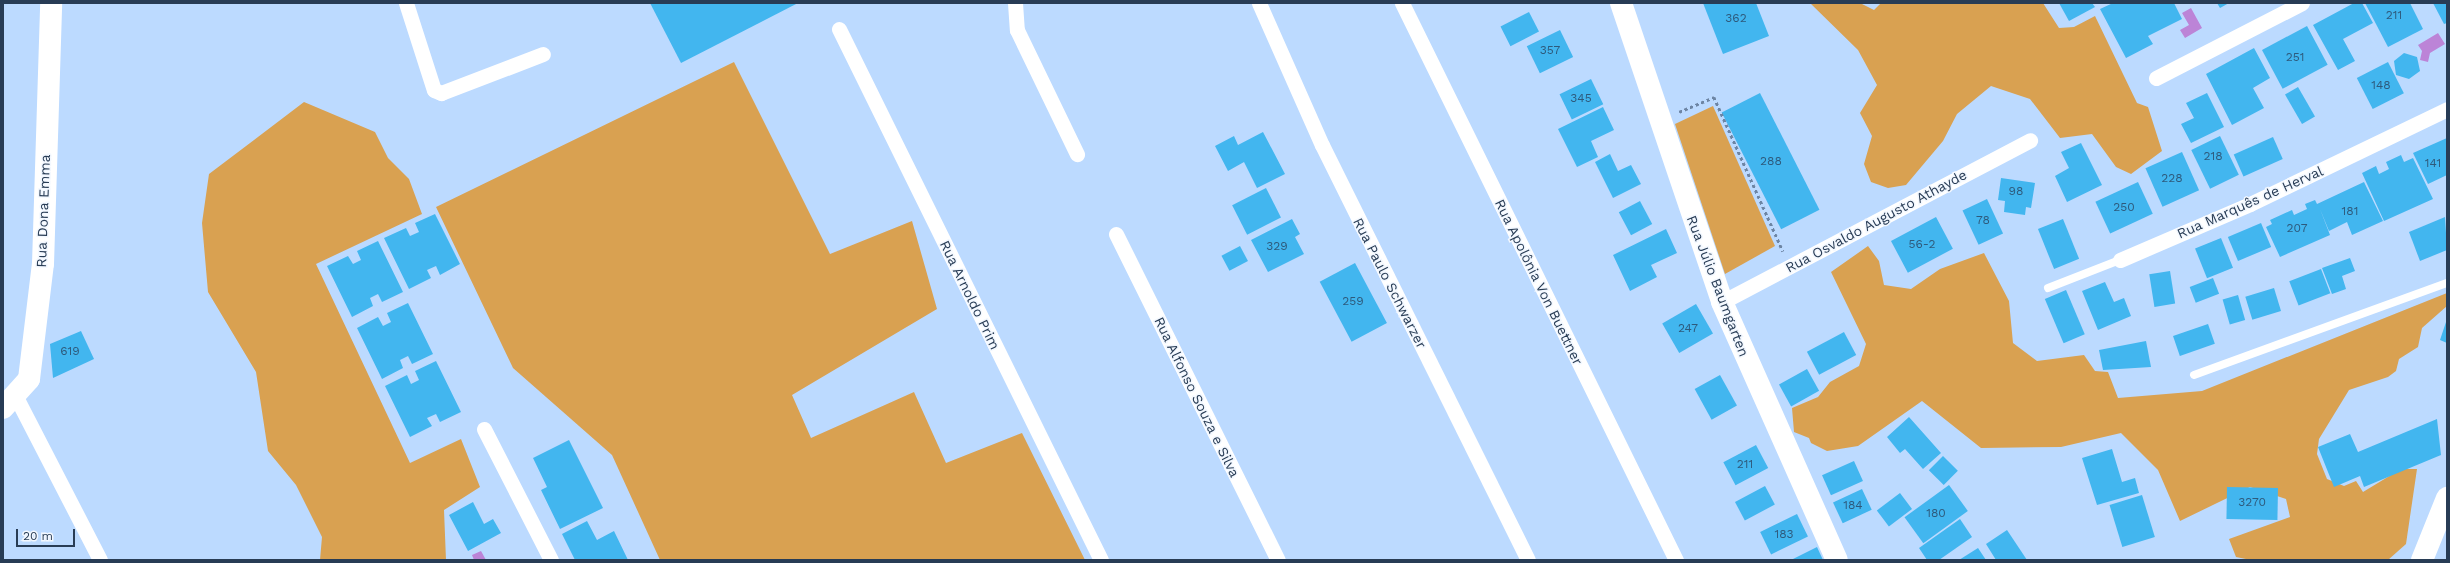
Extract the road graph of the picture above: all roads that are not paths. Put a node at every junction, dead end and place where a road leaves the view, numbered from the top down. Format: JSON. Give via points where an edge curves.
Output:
{"nodes":[{"id":1,"x":51,"y":3,"type":"edge"},
{"id":2,"x":406,"y":3,"type":"edge"},
{"id":3,"x":1015,"y":3,"type":"edge"},
{"id":4,"x":1259,"y":3,"type":"edge"},
{"id":5,"x":1402,"y":3,"type":"edge"},
{"id":6,"x":1621,"y":3,"type":"edge"},
{"id":7,"x":2302,"y":3,"type":"edge"},
{"id":8,"x":839,"y":29,"type":"dead end"},
{"id":9,"x":543,"y":54,"type":"dead end"},
{"id":10,"x":2156,"y":78,"type":"dead end"},
{"id":11,"x":2447,"y":109,"type":"edge"},
{"id":12,"x":2030,"y":140,"type":"dead end"},
{"id":13,"x":1077,"y":154,"type":"dead end"},
{"id":14,"x":1116,"y":234,"type":"dead end"},
{"id":15,"x":2120,"y":260,"type":"joint"},
{"id":16,"x":2447,"y":283,"type":"edge"},
{"id":17,"x":2048,"y":288,"type":"dead end"},
{"id":18,"x":1722,"y":302,"type":"junction"},
{"id":19,"x":2194,"y":375,"type":"dead end"},
{"id":20,"x":9,"y":403,"type":"edge"},
{"id":21,"x":484,"y":429,"type":"dead end"},
{"id":22,"x":2447,"y":498,"type":"edge"},
{"id":23,"x":100,"y":560,"type":"edge"},
{"id":24,"x":551,"y":560,"type":"edge"},
{"id":25,"x":1101,"y":560,"type":"edge"},
{"id":26,"x":1278,"y":560,"type":"edge"},
{"id":27,"x":1528,"y":560,"type":"edge"},
{"id":28,"x":1676,"y":560,"type":"edge"},
{"id":29,"x":1837,"y":560,"type":"edge"},
{"id":30,"x":2422,"y":560,"type":"edge"}],
"edges":[{"from":1,"to":20,"type":"street","name":"Rua Dona Emma","via":[[43,264],[29,379]]},
{"from":2,"to":9,"type":"street","via":[[434,90],[441,93]]},
{"from":3,"to":13,"type":"street","via":[[1017,30]]},
{"from":4,"to":27,"type":"street","name":"Rua Paulo Schwarzer","via":[[1322,145]]},
{"from":5,"to":28,"type":"street","name":"Rua Apolônia Von Buettner"},
{"from":6,"to":18,"type":"street","name":"Rua Júlio Baumgarten"},
{"from":7,"to":10,"type":"street"},
{"from":8,"to":25,"type":"street","name":"Rua Arnoldo Prim"},
{"from":11,"to":15,"type":"street","name":"Rua Marquês de Herval","via":[[2250,204]]},
{"from":12,"to":18,"type":"street","name":"Rua Osvaldo Augusto Athayde"},
{"from":14,"to":26,"type":"street","name":"Rua Alfonso Souza e Silva"},
{"from":15,"to":17,"type":"lane","name":"Rua Marquês de Herval"},
{"from":16,"to":19,"type":"lane"},
{"from":18,"to":29,"type":"street","name":"Rua Júlio Baumgarten"},
{"from":20,"to":23,"type":"street"},
{"from":21,"to":24,"type":"street"},
{"from":22,"to":30,"type":"street"}]}
